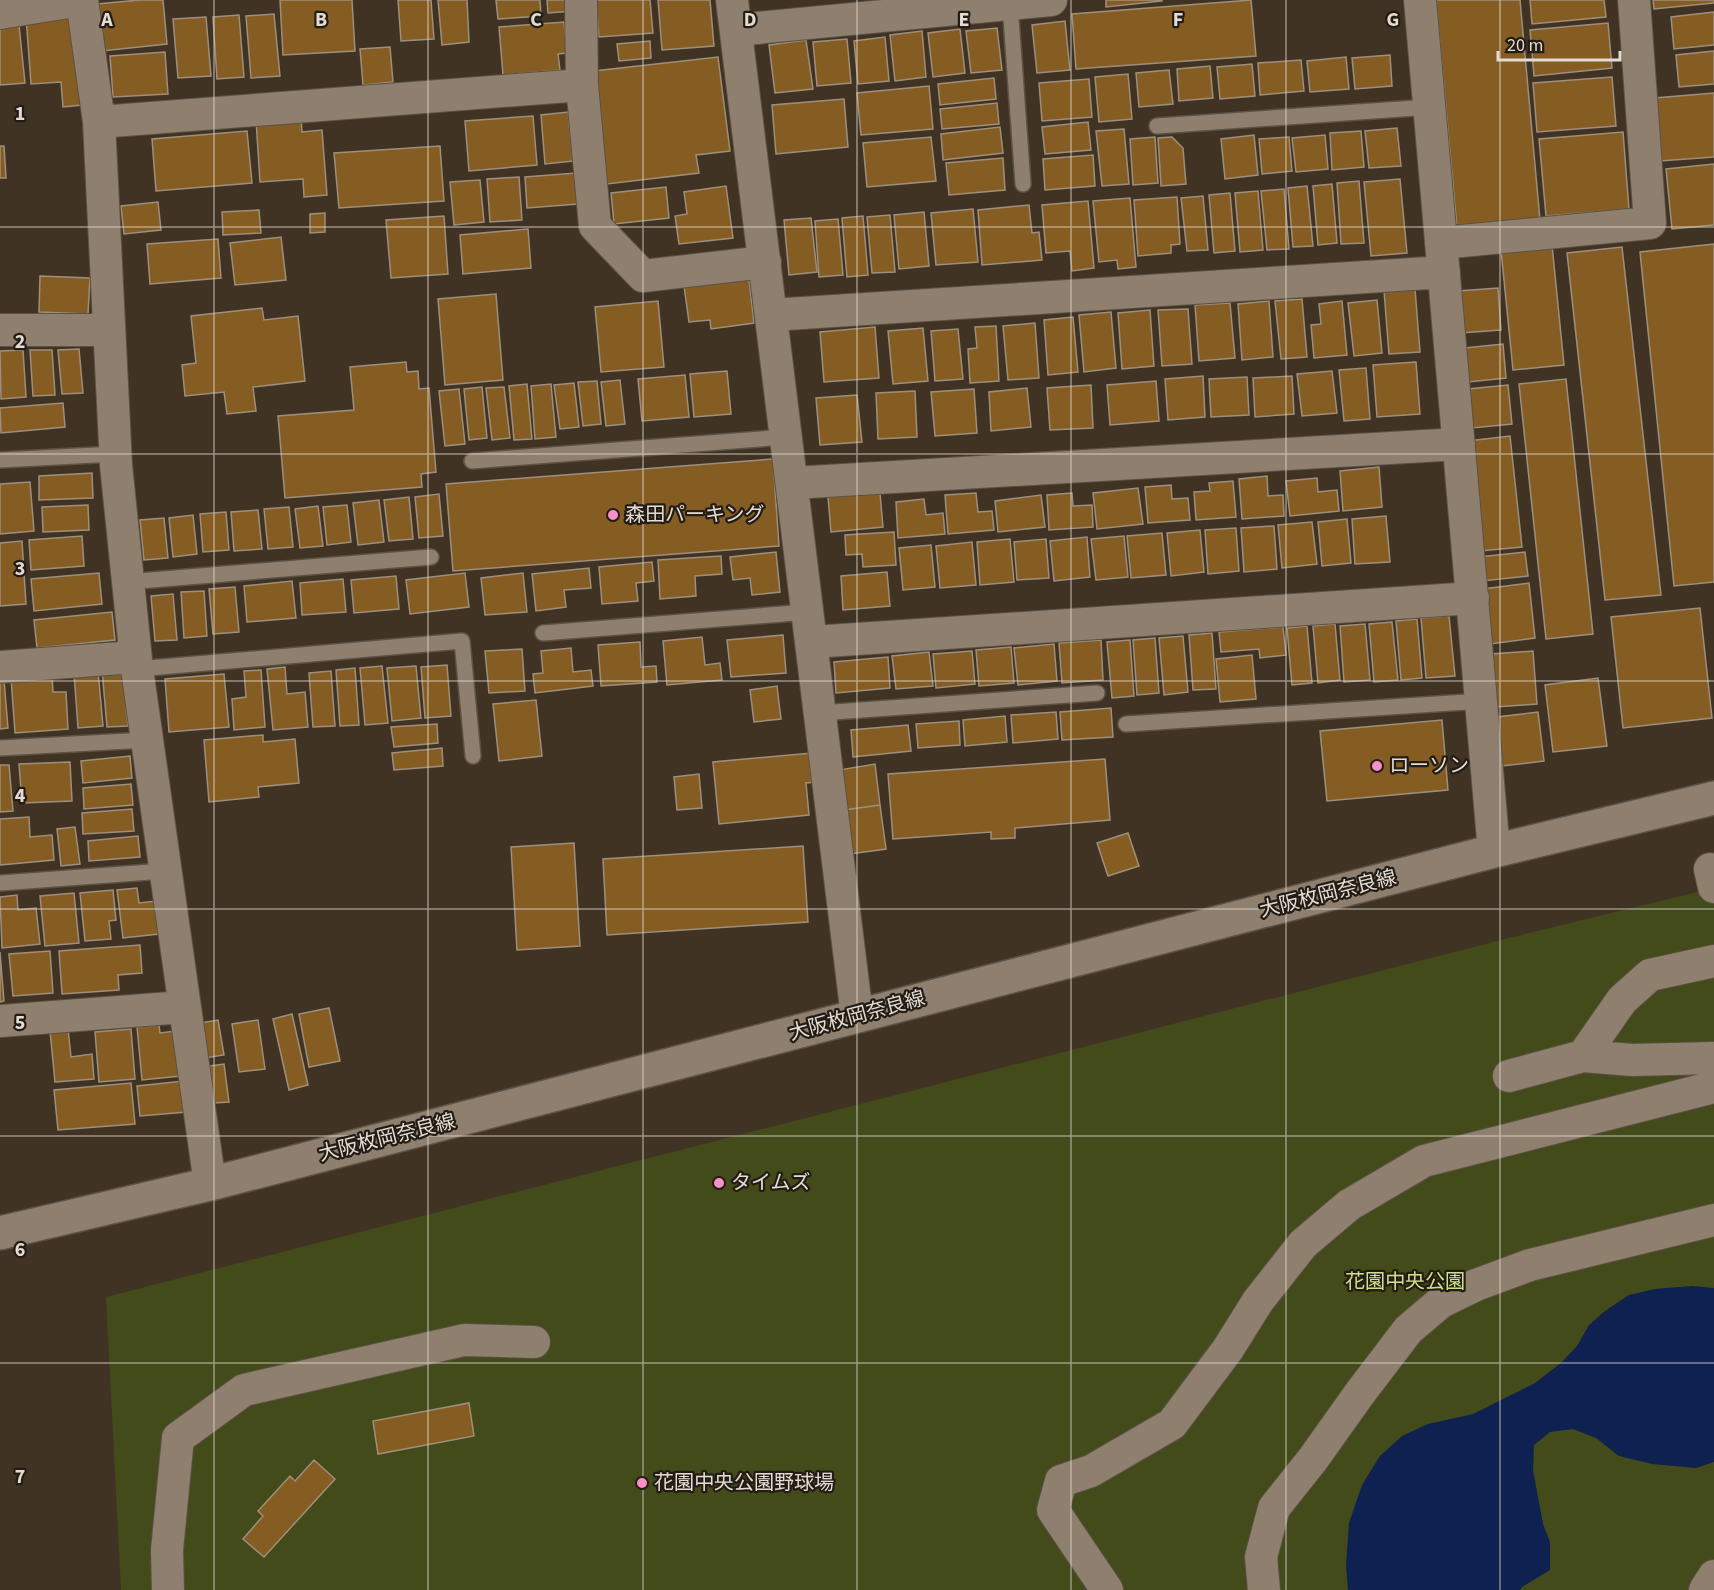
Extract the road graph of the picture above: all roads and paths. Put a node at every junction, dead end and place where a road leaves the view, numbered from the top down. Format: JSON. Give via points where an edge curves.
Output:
{"nodes":[{"id":1,"x":81,"y":0,"type":"edge"},
{"id":2,"x":580,"y":0,"type":"edge"},
{"id":3,"x":1051,"y":0,"type":"edge"},
{"id":4,"x":1420,"y":0,"type":"edge"},
{"id":5,"x":1634,"y":0,"type":"edge"},
{"id":6,"x":1010,"y":4,"type":"junction"},
{"id":7,"x":0,"y":13,"type":"edge"},
{"id":8,"x":734,"y":15,"type":"edge"},
{"id":9,"x":582,"y":85,"type":"junction"},
{"id":10,"x":1430,"y":106,"type":"junction"},
{"id":11,"x":99,"y":122,"type":"junction"},
{"id":12,"x":1157,"y":126,"type":"dead end"},
{"id":13,"x":1023,"y":184,"type":"dead end"},
{"id":14,"x":1443,"y":257,"type":"junction"},
{"id":15,"x":765,"y":262,"type":"junction"},
{"id":16,"x":771,"y":315,"type":"junction"},
{"id":17,"x":0,"y":330,"type":"edge"},
{"id":18,"x":108,"y":330,"type":"junction"},
{"id":19,"x":786,"y":437,"type":"junction"},
{"id":20,"x":1459,"y":444,"type":"junction"},
{"id":21,"x":115,"y":454,"type":"junction"},
{"id":22,"x":0,"y":460,"type":"edge"},
{"id":23,"x":472,"y":461,"type":"dead end"},
{"id":24,"x":792,"y":483,"type":"junction"},
{"id":25,"x":430,"y":557,"type":"dead end"},
{"id":26,"x":128,"y":582,"type":"junction"},
{"id":27,"x":1473,"y":598,"type":"junction"},
{"id":28,"x":810,"y":627,"type":"junction"},
{"id":29,"x":543,"y":633,"type":"dead end"},
{"id":30,"x":136,"y":663,"type":"junction"},
{"id":31,"x":0,"y":667,"type":"edge"},
{"id":32,"x":1097,"y":693,"type":"dead end"},
{"id":33,"x":1482,"y":701,"type":"junction"},
{"id":34,"x":820,"y":713,"type":"junction"},
{"id":35,"x":1126,"y":724,"type":"dead end"},
{"id":36,"x":147,"y":740,"type":"junction"},
{"id":37,"x":0,"y":748,"type":"edge"},
{"id":38,"x":473,"y":756,"type":"dead end"},
{"id":39,"x":1714,"y":798,"type":"edge"},
{"id":40,"x":1494,"y":851,"type":"junction"},
{"id":41,"x":165,"y":871,"type":"junction"},
{"id":42,"x":0,"y":883,"type":"edge"},
{"id":43,"x":1714,"y":962,"type":"edge"},
{"id":44,"x":184,"y":1007,"type":"junction"},
{"id":45,"x":857,"y":1016,"type":"junction"},
{"id":46,"x":0,"y":1021,"type":"edge"},
{"id":47,"x":1583,"y":1056,"type":"junction"},
{"id":48,"x":1714,"y":1058,"type":"edge"},
{"id":49,"x":1509,"y":1076,"type":"dead end"},
{"id":50,"x":1714,"y":1087,"type":"edge"},
{"id":51,"x":210,"y":1184,"type":"junction"},
{"id":52,"x":1714,"y":1220,"type":"edge"},
{"id":53,"x":0,"y":1233,"type":"edge"},
{"id":54,"x":534,"y":1342,"type":"dead end"},
{"id":55,"x":1714,"y":1576,"type":"edge"},
{"id":56,"x":168,"y":1590,"type":"edge"},
{"id":57,"x":1107,"y":1590,"type":"edge"},
{"id":58,"x":1264,"y":1590,"type":"edge"},
{"id":59,"x":1705,"y":1590,"type":"edge"}],
"edges":[{"from":1,"to":7,"type":"street"},
{"from":1,"to":11,"type":"street"},
{"from":2,"to":9,"type":"street"},
{"from":3,"to":6,"type":"street"},
{"from":4,"to":10,"type":"street"},
{"from":5,"to":14,"type":"street","via":[[1650,224]]},
{"from":6,"to":8,"type":"street"},
{"from":6,"to":13,"type":"lane"},
{"from":8,"to":15,"type":"street"},
{"from":9,"to":11,"type":"street"},
{"from":9,"to":15,"type":"street","via":[[595,226],[643,276]]},
{"from":10,"to":12,"type":"lane"},
{"from":10,"to":14,"type":"street"},
{"from":11,"to":18,"type":"street"},
{"from":14,"to":16,"type":"street"},
{"from":14,"to":20,"type":"street"},
{"from":15,"to":16,"type":"street"},
{"from":16,"to":19,"type":"street"},
{"from":17,"to":18,"type":"street"},
{"from":18,"to":21,"type":"street"},
{"from":19,"to":23,"type":"lane"},
{"from":19,"to":24,"type":"street"},
{"from":20,"to":24,"type":"street"},
{"from":20,"to":27,"type":"street"},
{"from":21,"to":22,"type":"lane"},
{"from":21,"to":26,"type":"street"},
{"from":24,"to":28,"type":"street"},
{"from":25,"to":26,"type":"lane"},
{"from":26,"to":30,"type":"street"},
{"from":27,"to":28,"type":"street"},
{"from":27,"to":33,"type":"street"},
{"from":28,"to":29,"type":"lane"},
{"from":28,"to":34,"type":"street"},
{"from":30,"to":31,"type":"street"},
{"from":30,"to":36,"type":"street"},
{"from":30,"to":38,"type":"lane","via":[[462,641]]},
{"from":32,"to":34,"type":"lane"},
{"from":33,"to":35,"type":"lane"},
{"from":33,"to":40,"type":"street"},
{"from":34,"to":45,"type":"street"},
{"from":36,"to":37,"type":"lane"},
{"from":36,"to":41,"type":"street"},
{"from":39,"to":40,"type":"main road","name":"大阪枚岡奈良線"},
{"from":40,"to":45,"type":"main road","name":"大阪枚岡奈良線"},
{"from":41,"to":42,"type":"lane"},
{"from":41,"to":44,"type":"street"},
{"from":43,"to":47,"type":"street","via":[[1650,975],[1622,1000]]},
{"from":44,"to":46,"type":"street"},
{"from":44,"to":51,"type":"street"},
{"from":45,"to":51,"type":"main road","name":"大阪枚岡奈良線"},
{"from":47,"to":48,"type":"street","via":[[1632,1060]]},
{"from":47,"to":49,"type":"street"},
{"from":50,"to":57,"type":"street","via":[[1424,1161],[1349,1205],[1303,1244],[1172,1424],[1091,1471],[1060,1481],[1053,1510]]},
{"from":51,"to":53,"type":"main road","name":"大阪枚岡奈良線"},
{"from":52,"to":58,"type":"street","via":[[1530,1265],[1442,1302],[1408,1330],[1274,1508],[1261,1557]]},
{"from":54,"to":56,"type":"street","via":[[464,1340],[244,1390],[178,1438],[167,1550]]},
{"from":55,"to":59,"type":"street"}]}
